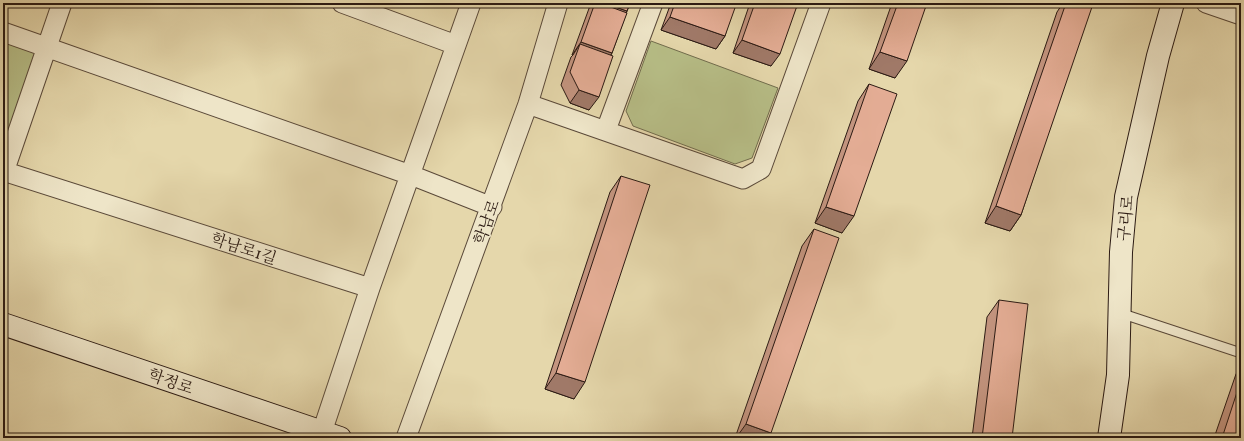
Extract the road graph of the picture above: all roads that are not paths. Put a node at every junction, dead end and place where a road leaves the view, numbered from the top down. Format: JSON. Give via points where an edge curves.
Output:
{"nodes":[{"id":1,"x":62,"y":3,"type":"edge"},
{"id":2,"x":342,"y":3,"type":"edge"},
{"id":3,"x":471,"y":3,"type":"edge"},
{"id":4,"x":558,"y":3,"type":"edge"},
{"id":5,"x":652,"y":3,"type":"edge"},
{"id":6,"x":821,"y":3,"type":"edge"},
{"id":7,"x":1174,"y":3,"type":"edge"},
{"id":8,"x":1206,"y":3,"type":"edge"},
{"id":9,"x":1241,"y":15,"type":"edge"},
{"id":10,"x":3,"y":32,"type":"edge"},
{"id":11,"x":456,"y":45,"type":"junction"},
{"id":12,"x":46,"y":47,"type":"junction"},
{"id":13,"x":528,"y":104,"type":"junction"},
{"id":14,"x":606,"y":130,"type":"junction"},
{"id":15,"x":4,"y":171,"type":"edge"},
{"id":16,"x":410,"y":175,"type":"junction"},
{"id":17,"x":492,"y":207,"type":"junction"},
{"id":18,"x":370,"y":288,"type":"junction"},
{"id":19,"x":1120,"y":313,"type":"junction"},
{"id":20,"x":3,"y":324,"type":"edge"},
{"id":21,"x":1241,"y":354,"type":"edge"},
{"id":22,"x":331,"y":435,"type":"edge"},
{"id":23,"x":406,"y":438,"type":"edge"},
{"id":24,"x":1109,"y":438,"type":"edge"}],
"edges":[{"from":1,"to":12,"type":"street"},
{"from":2,"to":11,"type":"street"},
{"from":3,"to":11,"type":"street"},
{"from":4,"to":13,"type":"street","name":"학남로"},
{"from":5,"to":14,"type":"street"},
{"from":6,"to":14,"type":"street","via":[[761,168],[743,179]]},
{"from":7,"to":19,"type":"street","name":"구리로","via":[[1158,56],[1126,197],[1121,252]]},
{"from":8,"to":9,"type":"street"},
{"from":10,"to":12,"type":"street"},
{"from":11,"to":16,"type":"street"},
{"from":12,"to":15,"type":"street"},
{"from":12,"to":16,"type":"street"},
{"from":13,"to":14,"type":"street"},
{"from":13,"to":17,"type":"street","name":"학남로"},
{"from":15,"to":18,"type":"street","name":"학남로1길"},
{"from":16,"to":17,"type":"street"},
{"from":16,"to":18,"type":"street"},
{"from":17,"to":23,"type":"street","name":"학남로"},
{"from":18,"to":22,"type":"street"},
{"from":19,"to":21,"type":"lane"},
{"from":19,"to":24,"type":"street","name":"구리로","via":[[1118,375]]},
{"from":20,"to":22,"type":"street","name":"학정로"}]}
